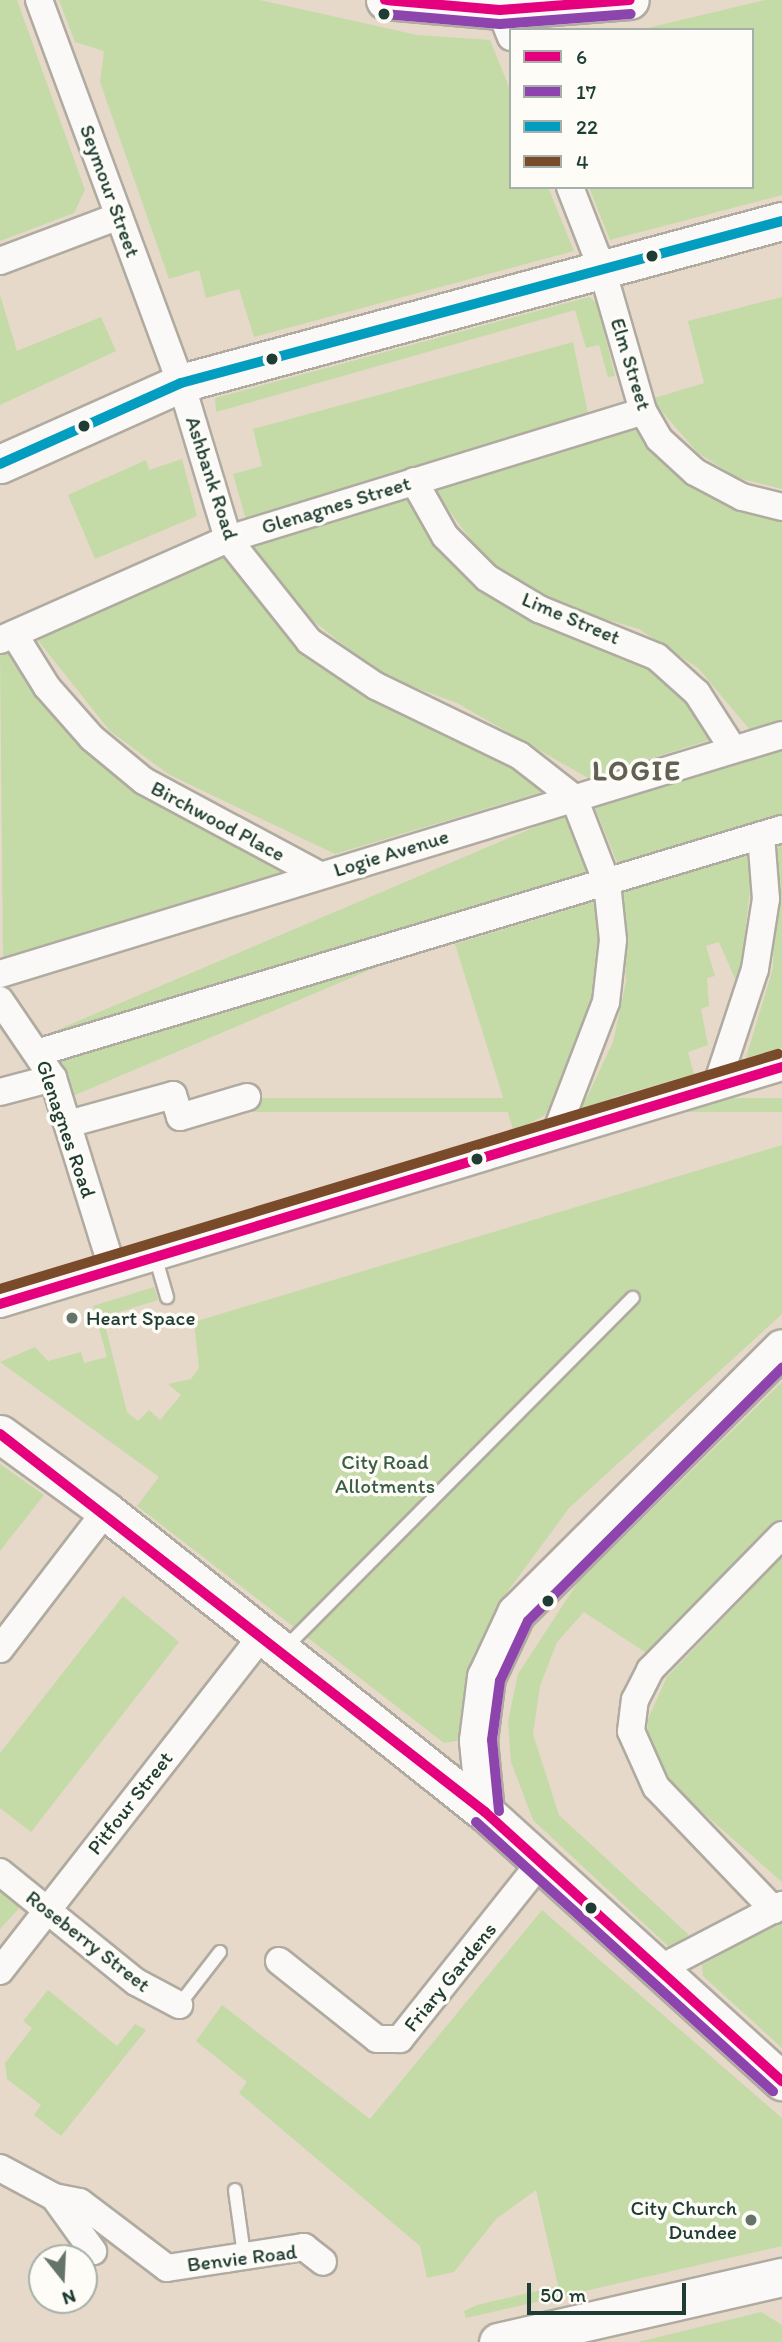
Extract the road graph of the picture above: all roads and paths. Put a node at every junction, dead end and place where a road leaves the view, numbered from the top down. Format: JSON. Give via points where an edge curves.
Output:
{"nodes":[{"id":1,"x":39,"y":0,"type":"edge"},
{"id":2,"x":385,"y":0,"type":"edge"},
{"id":3,"x":630,"y":0,"type":"edge"},
{"id":4,"x":502,"y":16,"type":"edge"},
{"id":5,"x":571,"y":189,"type":"edge"},
{"id":6,"x":119,"y":216,"type":"junction"},
{"id":7,"x":782,"y":221,"type":"edge"},
{"id":8,"x":0,"y":261,"type":"edge"},
{"id":9,"x":602,"y":269,"type":"junction"},
{"id":10,"x":181,"y":383,"type":"junction"},
{"id":11,"x":643,"y":411,"type":"junction"},
{"id":12,"x":0,"y":464,"type":"edge"},
{"id":13,"x":414,"y":481,"type":"junction"},
{"id":14,"x":782,"y":508,"type":"edge"},
{"id":15,"x":228,"y":539,"type":"junction"},
{"id":16,"x":7,"y":637,"type":"edge"},
{"id":17,"x":782,"y":735,"type":"edge"},
{"id":18,"x":733,"y":749,"type":"junction"},
{"id":19,"x":574,"y":798,"type":"junction"},
{"id":20,"x":772,"y":832,"type":"edge"},
{"id":21,"x":318,"y":875,"type":"junction"},
{"id":22,"x":607,"y":883,"type":"junction"},
{"id":23,"x":0,"y":974,"type":"edge"},
{"id":24,"x":0,"y":1000,"type":"edge"},
{"id":25,"x":40,"y":1052,"type":"junction"},
{"id":26,"x":782,"y":1067,"type":"edge"},
{"id":27,"x":53,"y":1078,"type":"junction"},
{"id":28,"x":716,"y":1087,"type":"junction"},
{"id":29,"x":0,"y":1092,"type":"edge"},
{"id":30,"x":247,"y":1097,"type":"dead end"},
{"id":31,"x":68,"y":1124,"type":"junction"},
{"id":32,"x":555,"y":1135,"type":"junction"},
{"id":33,"x":155,"y":1256,"type":"junction"},
{"id":34,"x":112,"y":1268,"type":"junction"},
{"id":35,"x":167,"y":1297,"type":"dead end"},
{"id":36,"x":634,"y":1298,"type":"dead end"},
{"id":37,"x":0,"y":1304,"type":"edge"},
{"id":38,"x":782,"y":1348,"type":"edge"},
{"id":39,"x":0,"y":1434,"type":"edge"},
{"id":40,"x":106,"y":1510,"type":"junction"},
{"id":41,"x":782,"y":1535,"type":"edge"},
{"id":42,"x":272,"y":1644,"type":"junction"},
{"id":43,"x":0,"y":1649,"type":"edge"},
{"id":44,"x":485,"y":1812,"type":"junction"},
{"id":45,"x":539,"y":1864,"type":"junction"},
{"id":46,"x":0,"y":1872,"type":"edge"},
{"id":47,"x":778,"y":1907,"type":"edge"},
{"id":48,"x":47,"y":1910,"type":"junction"},
{"id":49,"x":220,"y":1952,"type":"dead end"},
{"id":50,"x":279,"y":1961,"type":"dead end"},
{"id":51,"x":657,"y":1970,"type":"junction"},
{"id":52,"x":0,"y":1971,"type":"edge"},
{"id":53,"x":179,"y":2006,"type":"joint"},
{"id":54,"x":782,"y":2081,"type":"edge"},
{"id":55,"x":0,"y":2168,"type":"edge"},
{"id":56,"x":235,"y":2190,"type":"dead end"},
{"id":57,"x":54,"y":2197,"type":"junction"},
{"id":58,"x":88,"y":2244,"type":"edge"},
{"id":59,"x":244,"y":2255,"type":"junction"},
{"id":60,"x":323,"y":2262,"type":"dead end"},
{"id":61,"x":782,"y":2277,"type":"edge"},
{"id":62,"x":498,"y":2342,"type":"edge"}],
"edges":[{"from":1,"to":6,"type":"street","name":"Seymour Street"},
{"from":2,"to":4,"type":"street"},
{"from":3,"to":4,"type":"street"},
{"from":5,"to":9,"type":"street","name":"Elm Street"},
{"from":6,"to":8,"type":"street"},
{"from":6,"to":10,"type":"street","name":"Seymour Street"},
{"from":7,"to":9,"type":"street"},
{"from":9,"to":10,"type":"street"},
{"from":9,"to":11,"type":"street","name":"Elm Street"},
{"from":10,"to":12,"type":"street"},
{"from":10,"to":15,"type":"street","name":"Ashbank Road"},
{"from":11,"to":13,"type":"street","name":"Glenagnes Street"},
{"from":11,"to":14,"type":"street","name":"Elm Street","via":[[659,439],[695,472],[741,497]]},
{"from":13,"to":15,"type":"street","name":"Glenagnes Street"},
{"from":13,"to":18,"type":"street","name":"Lime Street","via":[[445,536],[487,578],[539,609],[657,657],[697,693]]},
{"from":15,"to":16,"type":"street","name":"Glenagnes Street"},
{"from":15,"to":19,"type":"street","name":"Ashbank Road","via":[[309,641],[376,686],[519,755]]},
{"from":16,"to":21,"type":"street","name":"Birchwood Place","via":[[92,738],[144,781]]},
{"from":17,"to":18,"type":"street","name":"Logie Avenue"},
{"from":18,"to":19,"type":"street","name":"Logie Avenue"},
{"from":19,"to":21,"type":"street","name":"Logie Avenue"},
{"from":19,"to":22,"type":"street"},
{"from":20,"to":22,"type":"street"},
{"from":20,"to":28,"type":"street","via":[[755,969]]},
{"from":21,"to":23,"type":"street","name":"Logie Avenue"},
{"from":22,"to":25,"type":"street"},
{"from":22,"to":32,"type":"street","via":[[613,940],[606,1002]]},
{"from":24,"to":25,"type":"street","name":"Glenagnes Road"},
{"from":25,"to":27,"type":"street","name":"Glenagnes Road"},
{"from":26,"to":28,"type":"street"},
{"from":27,"to":29,"type":"street"},
{"from":27,"to":31,"type":"street","name":"Glenagnes Road"},
{"from":28,"to":32,"type":"street"},
{"from":30,"to":31,"type":"street","via":[[180,1116],[173,1095]]},
{"from":31,"to":34,"type":"street","name":"Glenagnes Road"},
{"from":32,"to":33,"type":"street"},
{"from":33,"to":34,"type":"street"},
{"from":33,"to":35,"type":"lane"},
{"from":34,"to":37,"type":"street"},
{"from":36,"to":42,"type":"lane"},
{"from":38,"to":44,"type":"street","via":[[516,1613],[486,1677],[478,1740]]},
{"from":39,"to":40,"type":"street"},
{"from":40,"to":42,"type":"street"},
{"from":40,"to":43,"type":"street"},
{"from":41,"to":47,"type":"street","via":[[650,1670],[635,1700],[631,1731],[656,1787]]},
{"from":42,"to":44,"type":"street"},
{"from":42,"to":48,"type":"street","name":"Pitfour Street"},
{"from":44,"to":45,"type":"street"},
{"from":45,"to":50,"type":"street","name":"Friary Gardens","via":[[400,2039],[377,2039]]},
{"from":45,"to":51,"type":"street"},
{"from":46,"to":48,"type":"street","name":"Roseberry Street"},
{"from":47,"to":51,"type":"street"},
{"from":48,"to":52,"type":"street","name":"Pitfour Street"},
{"from":48,"to":53,"type":"street","name":"Roseberry Street","via":[[136,1982]]},
{"from":49,"to":53,"type":"lane"},
{"from":51,"to":54,"type":"street"},
{"from":55,"to":57,"type":"street","name":"Benvie Road"},
{"from":56,"to":59,"type":"lane"},
{"from":57,"to":58,"type":"street","name":"Benvie Road"},
{"from":57,"to":59,"type":"street","name":"Benvie Road","via":[[80,2202],[167,2268]]},
{"from":59,"to":60,"type":"street","name":"Benvie Road","via":[[304,2247]]},
{"from":61,"to":62,"type":"street"}]}
